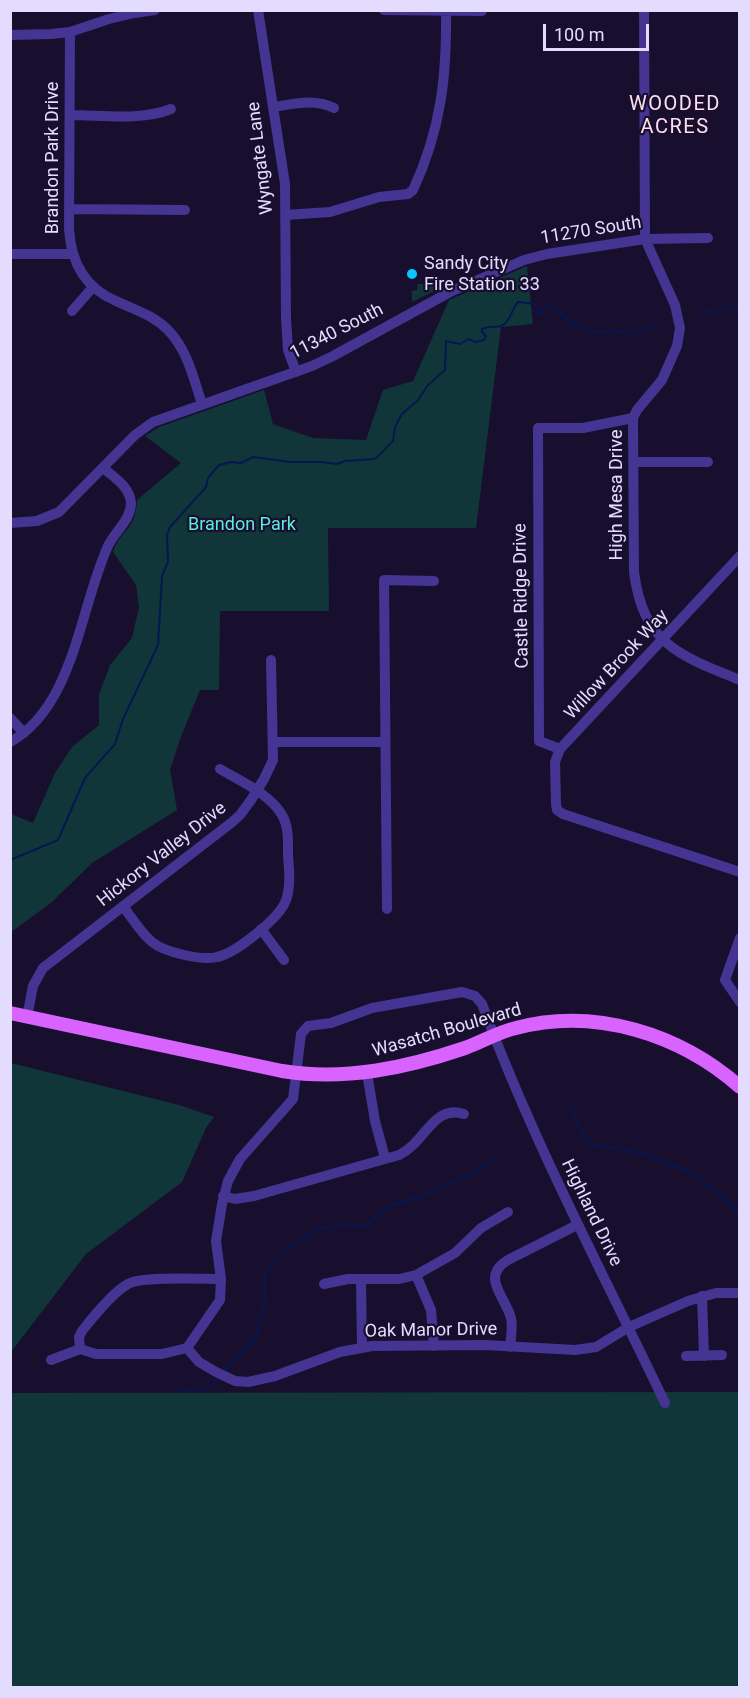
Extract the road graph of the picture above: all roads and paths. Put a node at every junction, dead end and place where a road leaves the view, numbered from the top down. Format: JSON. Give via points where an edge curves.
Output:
{"nodes":[{"id":1,"x":155,"y":10,"type":"edge"},
{"id":2,"x":258,"y":10,"type":"edge"},
{"id":3,"x":384,"y":10,"type":"edge"},
{"id":4,"x":644,"y":10,"type":"edge"},
{"id":5,"x":446,"y":11,"type":"edge"},
{"id":6,"x":482,"y":11,"type":"edge"},
{"id":7,"x":70,"y":32,"type":"junction"},
{"id":8,"x":10,"y":35,"type":"edge"},
{"id":9,"x":273,"y":107,"type":"junction"},
{"id":10,"x":334,"y":108,"type":"dead end"},
{"id":11,"x":171,"y":109,"type":"dead end"},
{"id":12,"x":70,"y":115,"type":"junction"},
{"id":13,"x":69,"y":209,"type":"junction"},
{"id":14,"x":185,"y":210,"type":"dead end"},
{"id":15,"x":285,"y":215,"type":"junction"},
{"id":16,"x":645,"y":238,"type":"junction"},
{"id":17,"x":708,"y":238,"type":"dead end"},
{"id":18,"x":10,"y":254,"type":"edge"},
{"id":19,"x":72,"y":254,"type":"junction"},
{"id":20,"x":482,"y":278,"type":"joint"},
{"id":21,"x":93,"y":287,"type":"junction"},
{"id":22,"x":72,"y":310,"type":"dead end"},
{"id":23,"x":299,"y":371,"type":"junction"},
{"id":24,"x":202,"y":404,"type":"junction"},
{"id":25,"x":633,"y":418,"type":"junction"},
{"id":26,"x":633,"y":462,"type":"junction"},
{"id":27,"x":708,"y":462,"type":"dead end"},
{"id":28,"x":103,"y":468,"type":"junction"},
{"id":29,"x":10,"y":523,"type":"edge"},
{"id":30,"x":740,"y":556,"type":"edge"},
{"id":31,"x":435,"y":581,"type":"dead end"},
{"id":32,"x":663,"y":640,"type":"junction"},
{"id":33,"x":271,"y":660,"type":"dead end"},
{"id":34,"x":740,"y":680,"type":"edge"},
{"id":35,"x":10,"y":718,"type":"edge"},
{"id":36,"x":24,"y":733,"type":"junction"},
{"id":37,"x":10,"y":742,"type":"edge"},
{"id":38,"x":274,"y":742,"type":"junction"},
{"id":39,"x":385,"y":742,"type":"junction"},
{"id":40,"x":561,"y":749,"type":"junction"},
{"id":41,"x":220,"y":769,"type":"dead end"},
{"id":42,"x":257,"y":792,"type":"junction"},
{"id":43,"x":740,"y":872,"type":"edge"},
{"id":44,"x":123,"y":906,"type":"junction"},
{"id":45,"x":387,"y":909,"type":"dead end"},
{"id":46,"x":261,"y":929,"type":"junction"},
{"id":47,"x":740,"y":938,"type":"edge"},
{"id":48,"x":284,"y":960,"type":"dead end"},
{"id":49,"x":740,"y":1002,"type":"edge"},
{"id":50,"x":10,"y":1013,"type":"edge"},
{"id":51,"x":27,"y":1017,"type":"junction"},
{"id":52,"x":493,"y":1035,"type":"junction"},
{"id":53,"x":367,"y":1072,"type":"junction"},
{"id":54,"x":297,"y":1073,"type":"junction"},
{"id":55,"x":740,"y":1087,"type":"edge"},
{"id":56,"x":464,"y":1114,"type":"dead end"},
{"id":57,"x":385,"y":1158,"type":"junction"},
{"id":58,"x":223,"y":1196,"type":"junction"},
{"id":59,"x":508,"y":1212,"type":"dead end"},
{"id":60,"x":578,"y":1225,"type":"junction"},
{"id":61,"x":416,"y":1275,"type":"junction"},
{"id":62,"x":221,"y":1279,"type":"junction"},
{"id":63,"x":362,"y":1280,"type":"junction"},
{"id":64,"x":324,"y":1284,"type":"dead end"},
{"id":65,"x":740,"y":1293,"type":"edge"},
{"id":66,"x":702,"y":1296,"type":"junction"},
{"id":67,"x":629,"y":1327,"type":"junction"},
{"id":68,"x":434,"y":1346,"type":"junction"},
{"id":69,"x":362,"y":1347,"type":"junction"},
{"id":70,"x":510,"y":1347,"type":"junction"},
{"id":71,"x":187,"y":1348,"type":"junction"},
{"id":72,"x":80,"y":1349,"type":"junction"},
{"id":73,"x":722,"y":1355,"type":"dead end"},
{"id":74,"x":686,"y":1356,"type":"dead end"},
{"id":75,"x":704,"y":1356,"type":"junction"},
{"id":76,"x":51,"y":1360,"type":"dead end"},
{"id":77,"x":665,"y":1403,"type":"dead end"}],
"edges":[{"from":1,"to":7,"type":"street"},
{"from":2,"to":9,"type":"street","name":"Wyngate Lane"},
{"from":3,"to":5,"type":"street"},
{"from":4,"to":16,"type":"street"},
{"from":5,"to":6,"type":"street"},
{"from":5,"to":15,"type":"street","via":[[442,97],[434,136],[413,190],[330,212]]},
{"from":7,"to":8,"type":"street"},
{"from":7,"to":12,"type":"street","name":"Brandon Park Drive"},
{"from":9,"to":10,"type":"street","via":[[310,101]]},
{"from":9,"to":15,"type":"street","name":"Wyngate Lane","via":[[285,184]]},
{"from":11,"to":12,"type":"street","via":[[146,115]]},
{"from":12,"to":13,"type":"street","name":"Brandon Park Drive"},
{"from":13,"to":14,"type":"street"},
{"from":13,"to":19,"type":"street","name":"Brandon Park Drive"},
{"from":15,"to":23,"type":"street","name":"Wyngate Lane","via":[[288,350]]},
{"from":16,"to":17,"type":"street","name":"11270 South"},
{"from":16,"to":20,"type":"street","name":"11270 South","via":[[536,257]]},
{"from":16,"to":25,"type":"street","name":"High Mesa Drive","via":[[675,305],[680,328],[677,346],[662,380]]},
{"from":18,"to":19,"type":"street"},
{"from":19,"to":21,"type":"street","name":"Brandon Park Drive"},
{"from":20,"to":23,"type":"street","name":"11340 South"},
{"from":21,"to":22,"type":"street"},
{"from":21,"to":24,"type":"street","name":"Brandon Park Drive","via":[[166,328],[187,357]]},
{"from":23,"to":24,"type":"street","name":"11340 South"},
{"from":24,"to":28,"type":"street","name":"11340 South","via":[[144,428]]},
{"from":25,"to":26,"type":"street","name":"High Mesa Drive"},
{"from":25,"to":40,"type":"street","name":"Castle Ridge Drive","via":[[583,428],[538,428],[539,741]]},
{"from":26,"to":27,"type":"street"},
{"from":26,"to":32,"type":"street","name":"High Mesa Drive","via":[[636,588],[645,616]]},
{"from":28,"to":29,"type":"street","name":"11340 South","via":[[59,512]]},
{"from":28,"to":36,"type":"street","via":[[126,488],[130,496],[129,513],[108,546],[56,694]]},
{"from":30,"to":32,"type":"street","name":"Willow Brook Way"},
{"from":31,"to":39,"type":"street","via":[[384,580]]},
{"from":32,"to":34,"type":"street","name":"High Mesa Drive","via":[[685,657]]},
{"from":32,"to":40,"type":"street","name":"Willow Brook Way"},
{"from":33,"to":38,"type":"street","name":"Hickory Valley Drive"},
{"from":35,"to":36,"type":"street"},
{"from":36,"to":37,"type":"street"},
{"from":38,"to":39,"type":"street"},
{"from":38,"to":42,"type":"street","name":"Hickory Valley Drive","via":[[270,769]]},
{"from":39,"to":45,"type":"street"},
{"from":40,"to":43,"type":"street","via":[[555,762],[557,810]]},
{"from":41,"to":42,"type":"street"},
{"from":42,"to":44,"type":"street","name":"Hickory Valley Drive","via":[[231,823]]},
{"from":42,"to":46,"type":"street","via":[[282,814],[288,835],[286,901],[276,917]]},
{"from":44,"to":46,"type":"street","via":[[152,943],[198,957],[226,954]]},
{"from":44,"to":51,"type":"street","name":"Hickory Valley Drive","via":[[43,968],[33,986]]},
{"from":46,"to":48,"type":"street"},
{"from":47,"to":49,"type":"street","via":[[725,980]]},
{"from":50,"to":51,"type":"main road","name":"Wasatch Boulevard"},
{"from":51,"to":54,"type":"main road","name":"Wasatch Boulevard"},
{"from":52,"to":53,"type":"main road","name":"Wasatch Boulevard","via":[[456,1050]]},
{"from":52,"to":54,"type":"street","name":"Highland Drive","via":[[478,999],[466,992],[453,992],[308,1026],[301,1034]]},
{"from":52,"to":55,"type":"main road","name":"Wasatch Boulevard","via":[[549,1022],[619,1026],[687,1050]]},
{"from":52,"to":60,"type":"street","name":"Highland Drive"},
{"from":53,"to":54,"type":"main road","name":"Wasatch Boulevard"},
{"from":53,"to":57,"type":"street"},
{"from":54,"to":58,"type":"street","via":[[291,1103],[240,1159]]},
{"from":56,"to":57,"type":"street","via":[[442,1114],[415,1145]]},
{"from":57,"to":58,"type":"street","via":[[245,1198]]},
{"from":58,"to":62,"type":"street","via":[[216,1241]]},
{"from":59,"to":61,"type":"street"},
{"from":60,"to":67,"type":"street","name":"Highland Drive"},
{"from":60,"to":70,"type":"street","via":[[498,1267],[495,1285],[511,1320]]},
{"from":61,"to":63,"type":"street"},
{"from":61,"to":68,"type":"street","via":[[431,1310]]},
{"from":62,"to":71,"type":"street","via":[[218,1305]]},
{"from":62,"to":72,"type":"street","via":[[142,1279],[127,1284],[82,1331]]},
{"from":63,"to":64,"type":"street"},
{"from":63,"to":69,"type":"street"},
{"from":65,"to":66,"type":"street","name":"Oak Manor Drive"},
{"from":66,"to":67,"type":"street","name":"Oak Manor Drive"},
{"from":66,"to":75,"type":"street"},
{"from":67,"to":70,"type":"street","name":"Oak Manor Drive","via":[[596,1347]]},
{"from":67,"to":77,"type":"street","name":"Highland Drive"},
{"from":68,"to":69,"type":"street","name":"Oak Manor Drive"},
{"from":68,"to":70,"type":"street","name":"Oak Manor Drive"},
{"from":69,"to":71,"type":"street","name":"Oak Manor Drive","via":[[248,1382],[216,1372],[199,1362]]},
{"from":71,"to":72,"type":"street","via":[[162,1354],[90,1353]]},
{"from":72,"to":76,"type":"street"},
{"from":73,"to":75,"type":"street"},
{"from":74,"to":75,"type":"street"}]}
